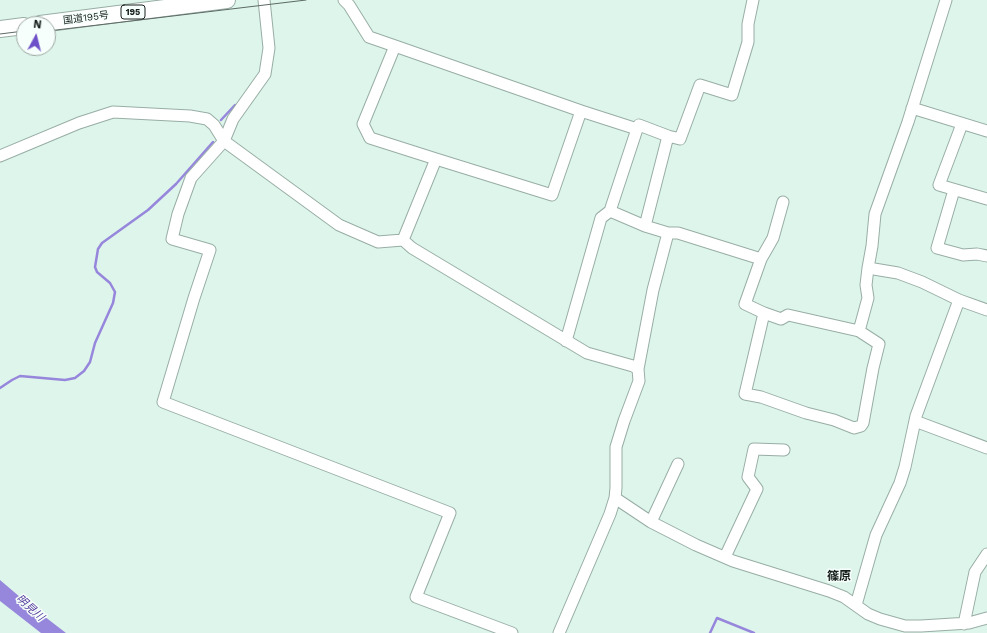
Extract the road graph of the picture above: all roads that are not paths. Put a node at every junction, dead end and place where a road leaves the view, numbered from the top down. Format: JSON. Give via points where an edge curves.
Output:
{"nodes":[{"id":1,"x":227,"y":0,"type":"edge"},
{"id":2,"x":264,"y":0,"type":"edge"},
{"id":3,"x":344,"y":0,"type":"edge"},
{"id":4,"x":753,"y":0,"type":"edge"},
{"id":5,"x":946,"y":0,"type":"edge"},
{"id":6,"x":56,"y":22,"type":"edge"},
{"id":7,"x":16,"y":27,"type":"edge"},
{"id":8,"x":0,"y":29,"type":"edge"},
{"id":9,"x":395,"y":46,"type":"junction"},
{"id":10,"x":912,"y":108,"type":"junction"},
{"id":11,"x":581,"y":111,"type":"junction"},
{"id":12,"x":962,"y":124,"type":"junction"},
{"id":13,"x":636,"y":129,"type":"junction"},
{"id":14,"x":987,"y":132,"type":"edge"},
{"id":15,"x":668,"y":136,"type":"junction"},
{"id":16,"x":224,"y":141,"type":"junction"},
{"id":17,"x":0,"y":156,"type":"edge"},
{"id":18,"x":436,"y":159,"type":"junction"},
{"id":19,"x":954,"y":190,"type":"junction"},
{"id":20,"x":987,"y":199,"type":"edge"},
{"id":21,"x":783,"y":202,"type":"dead end"},
{"id":22,"x":610,"y":211,"type":"junction"},
{"id":23,"x":645,"y":226,"type":"junction"},
{"id":24,"x":668,"y":233,"type":"junction"},
{"id":25,"x":403,"y":240,"type":"junction"},
{"id":26,"x":987,"y":256,"type":"edge"},
{"id":27,"x":761,"y":259,"type":"junction"},
{"id":28,"x":868,"y":268,"type":"junction"},
{"id":29,"x":959,"y":300,"type":"junction"},
{"id":30,"x":987,"y":310,"type":"edge"},
{"id":31,"x":764,"y":313,"type":"junction"},
{"id":32,"x":858,"y":331,"type":"junction"},
{"id":33,"x":566,"y":340,"type":"junction"},
{"id":34,"x":638,"y":369,"type":"junction"},
{"id":35,"x":915,"y":421,"type":"junction"},
{"id":36,"x":987,"y":448,"type":"edge"},
{"id":37,"x":784,"y":450,"type":"dead end"},
{"id":38,"x":678,"y":464,"type":"dead end"},
{"id":39,"x":615,"y":498,"type":"junction"},
{"id":40,"x":650,"y":522,"type":"junction"},
{"id":41,"x":987,"y":554,"type":"edge"},
{"id":42,"x":725,"y":557,"type":"junction"},
{"id":43,"x":856,"y":605,"type":"junction"},
{"id":44,"x":987,"y":618,"type":"edge"},
{"id":45,"x":964,"y":624,"type":"junction"},
{"id":46,"x":512,"y":633,"type":"edge"},
{"id":47,"x":559,"y":633,"type":"edge"}],
"edges":[{"from":1,"to":6,"type":"highway","name":"国道195号","number":"195"},
{"from":2,"to":16,"type":"street","via":[[269,48],[265,74],[233,119]]},
{"from":3,"to":9,"type":"street","via":[[368,37]]},
{"from":4,"to":15,"type":"street","via":[[748,24],[748,42],[732,95],[700,85],[680,139]]},
{"from":5,"to":10,"type":"street"},
{"from":7,"to":8,"type":"highway"},
{"from":9,"to":11,"type":"street"},
{"from":9,"to":18,"type":"street","via":[[363,124],[370,138]]},
{"from":10,"to":12,"type":"street"},
{"from":10,"to":28,"type":"street","via":[[875,214]]},
{"from":11,"to":13,"type":"street"},
{"from":11,"to":18,"type":"street","via":[[552,195]]},
{"from":12,"to":14,"type":"street"},
{"from":12,"to":19,"type":"street","via":[[939,185]]},
{"from":13,"to":15,"type":"street","via":[[639,126]]},
{"from":13,"to":22,"type":"street"},
{"from":15,"to":23,"type":"street"},
{"from":16,"to":17,"type":"street","via":[[206,118],[113,112],[79,123]]},
{"from":16,"to":25,"type":"street","via":[[339,224],[378,242]]},
{"from":16,"to":46,"type":"street","via":[[191,178],[172,239],[210,250],[163,402],[450,513],[416,597]]},
{"from":18,"to":25,"type":"street"},
{"from":19,"to":20,"type":"street"},
{"from":19,"to":26,"type":"street","via":[[937,248],[963,255]]},
{"from":21,"to":27,"type":"street","via":[[773,238]]},
{"from":22,"to":23,"type":"street"},
{"from":22,"to":33,"type":"street","via":[[601,218]]},
{"from":23,"to":24,"type":"street"},
{"from":24,"to":27,"type":"street","via":[[678,233]]},
{"from":24,"to":34,"type":"street","via":[[653,290]]},
{"from":25,"to":33,"type":"street","via":[[412,248]]},
{"from":27,"to":31,"type":"street","via":[[745,304]]},
{"from":28,"to":29,"type":"street","via":[[898,273]]},
{"from":28,"to":32,"type":"street","via":[[868,298]]},
{"from":29,"to":30,"type":"street"},
{"from":29,"to":35,"type":"street"},
{"from":31,"to":32,"type":"street","via":[[781,319],[788,315]]},
{"from":31,"to":32,"type":"street","via":[[744,394],[761,397],[854,428],[863,423],[879,344]]},
{"from":33,"to":34,"type":"street","via":[[587,353]]},
{"from":34,"to":39,"type":"street","via":[[639,381],[616,447]]},
{"from":35,"to":36,"type":"street"},
{"from":35,"to":43,"type":"street","via":[[900,483],[876,535]]},
{"from":37,"to":42,"type":"street","via":[[754,449],[748,477],[757,489]]},
{"from":38,"to":40,"type":"street"},
{"from":39,"to":40,"type":"street"},
{"from":39,"to":47,"type":"street"},
{"from":40,"to":42,"type":"street"},
{"from":41,"to":45,"type":"street","via":[[975,572]]},
{"from":42,"to":43,"type":"street","via":[[829,590]]},
{"from":43,"to":45,"type":"street","via":[[868,614],[905,626]]},
{"from":44,"to":45,"type":"street"}]}
